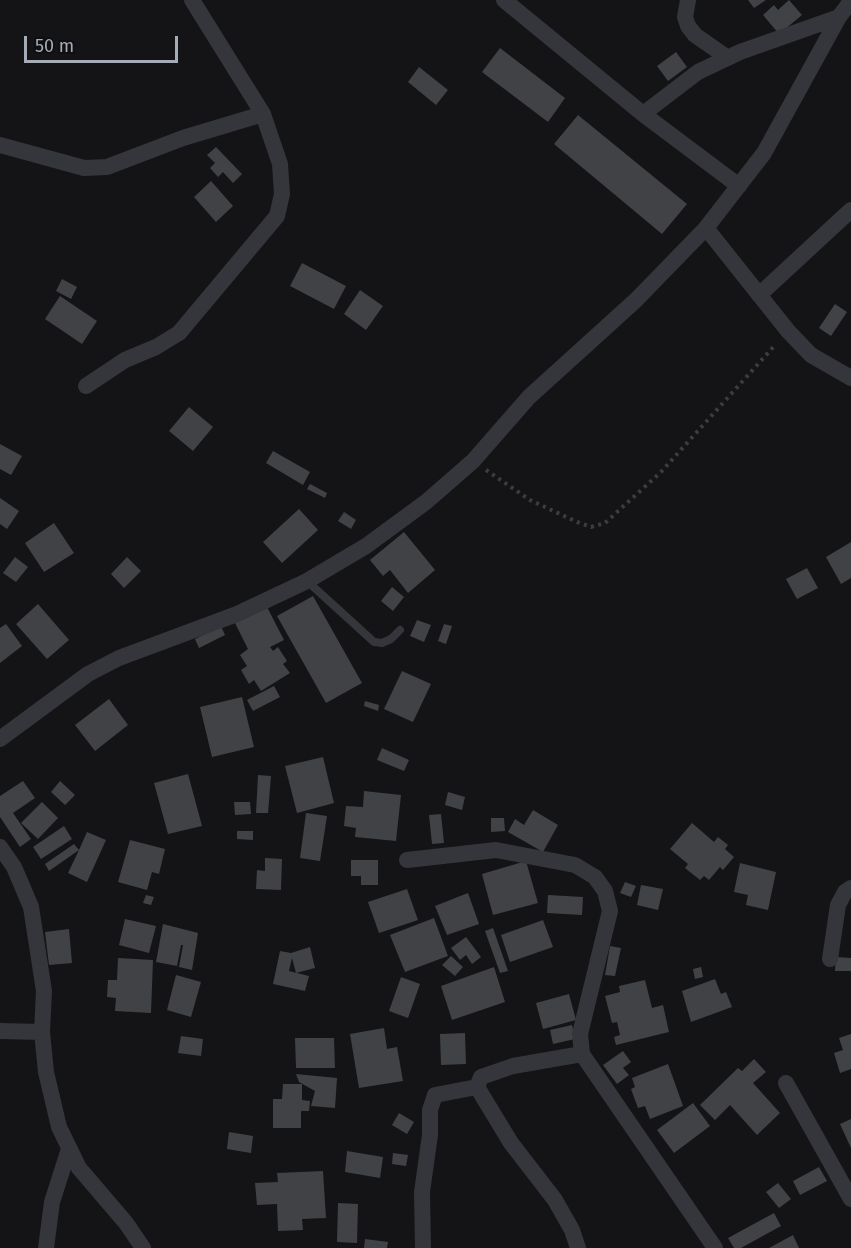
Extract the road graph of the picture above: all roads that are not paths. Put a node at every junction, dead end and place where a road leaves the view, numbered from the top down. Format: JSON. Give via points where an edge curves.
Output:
{"nodes":[{"id":1,"x":192,"y":0,"type":"edge"},
{"id":2,"x":504,"y":0,"type":"edge"},
{"id":3,"x":688,"y":0,"type":"edge"},
{"id":4,"x":851,"y":0,"type":"edge"},
{"id":5,"x":839,"y":17,"type":"junction"},
{"id":6,"x":728,"y":58,"type":"junction"},
{"id":7,"x":263,"y":114,"type":"junction"},
{"id":8,"x":643,"y":114,"type":"junction"},
{"id":9,"x":0,"y":145,"type":"edge"},
{"id":10,"x":739,"y":186,"type":"junction"},
{"id":11,"x":851,"y":210,"type":"edge"},
{"id":12,"x":706,"y":228,"type":"junction"},
{"id":13,"x":759,"y":296,"type":"junction"},
{"id":14,"x":851,"y":378,"type":"edge"},
{"id":15,"x":86,"y":386,"type":"dead end"},
{"id":16,"x":308,"y":581,"type":"junction"},
{"id":17,"x":400,"y":630,"type":"dead end"},
{"id":18,"x":0,"y":739,"type":"edge"},
{"id":19,"x":0,"y":847,"type":"edge"},
{"id":20,"x":407,"y":860,"type":"dead end"},
{"id":21,"x":851,"y":888,"type":"edge"},
{"id":22,"x":830,"y":959,"type":"dead end"},
{"id":23,"x":0,"y":1031,"type":"edge"},
{"id":24,"x":42,"y":1032,"type":"junction"},
{"id":25,"x":582,"y":1054,"type":"junction"},
{"id":26,"x":786,"y":1083,"type":"dead end"},
{"id":27,"x":477,"y":1087,"type":"junction"},
{"id":28,"x":69,"y":1149,"type":"junction"},
{"id":29,"x":851,"y":1199,"type":"edge"},
{"id":30,"x":46,"y":1248,"type":"edge"},
{"id":31,"x":143,"y":1248,"type":"edge"},
{"id":32,"x":423,"y":1248,"type":"edge"},
{"id":33,"x":578,"y":1248,"type":"edge"},
{"id":34,"x":715,"y":1248,"type":"edge"}],
"edges":[{"from":1,"to":7,"type":"street"},
{"from":2,"to":8,"type":"street"},
{"from":3,"to":6,"type":"street","via":[[688,26]]},
{"from":4,"to":5,"type":"street"},
{"from":5,"to":6,"type":"street"},
{"from":5,"to":10,"type":"street","via":[[764,153]]},
{"from":6,"to":8,"type":"street","via":[[698,72]]},
{"from":7,"to":9,"type":"street","via":[[183,138],[107,167],[84,168]]},
{"from":7,"to":15,"type":"street","via":[[280,164],[282,194],[277,216],[179,333],[125,360]]},
{"from":8,"to":10,"type":"street"},
{"from":10,"to":12,"type":"street"},
{"from":11,"to":13,"type":"street"},
{"from":12,"to":13,"type":"street"},
{"from":12,"to":16,"type":"street","via":[[636,300],[529,397],[473,461],[366,546]]},
{"from":13,"to":14,"type":"street","via":[[811,355]]},
{"from":16,"to":17,"type":"lane","via":[[374,642],[391,639]]},
{"from":16,"to":18,"type":"street","via":[[237,614],[119,658],[88,674]]},
{"from":19,"to":24,"type":"street","via":[[14,867],[31,907],[44,991]]},
{"from":20,"to":25,"type":"street","via":[[496,850],[575,865],[595,877],[605,891],[610,911],[580,1034]]},
{"from":21,"to":22,"type":"street","via":[[838,905]]},
{"from":23,"to":24,"type":"street"},
{"from":24,"to":28,"type":"street","via":[[53,1108]]},
{"from":25,"to":27,"type":"street","via":[[513,1066],[481,1077]]},
{"from":25,"to":34,"type":"street"},
{"from":26,"to":29,"type":"street"},
{"from":27,"to":32,"type":"street","via":[[435,1095],[429,1110],[430,1135],[422,1192]]},
{"from":27,"to":33,"type":"street","via":[[511,1143],[555,1200]]},
{"from":28,"to":30,"type":"street","via":[[52,1202]]},
{"from":28,"to":31,"type":"street","via":[[79,1168]]}]}
